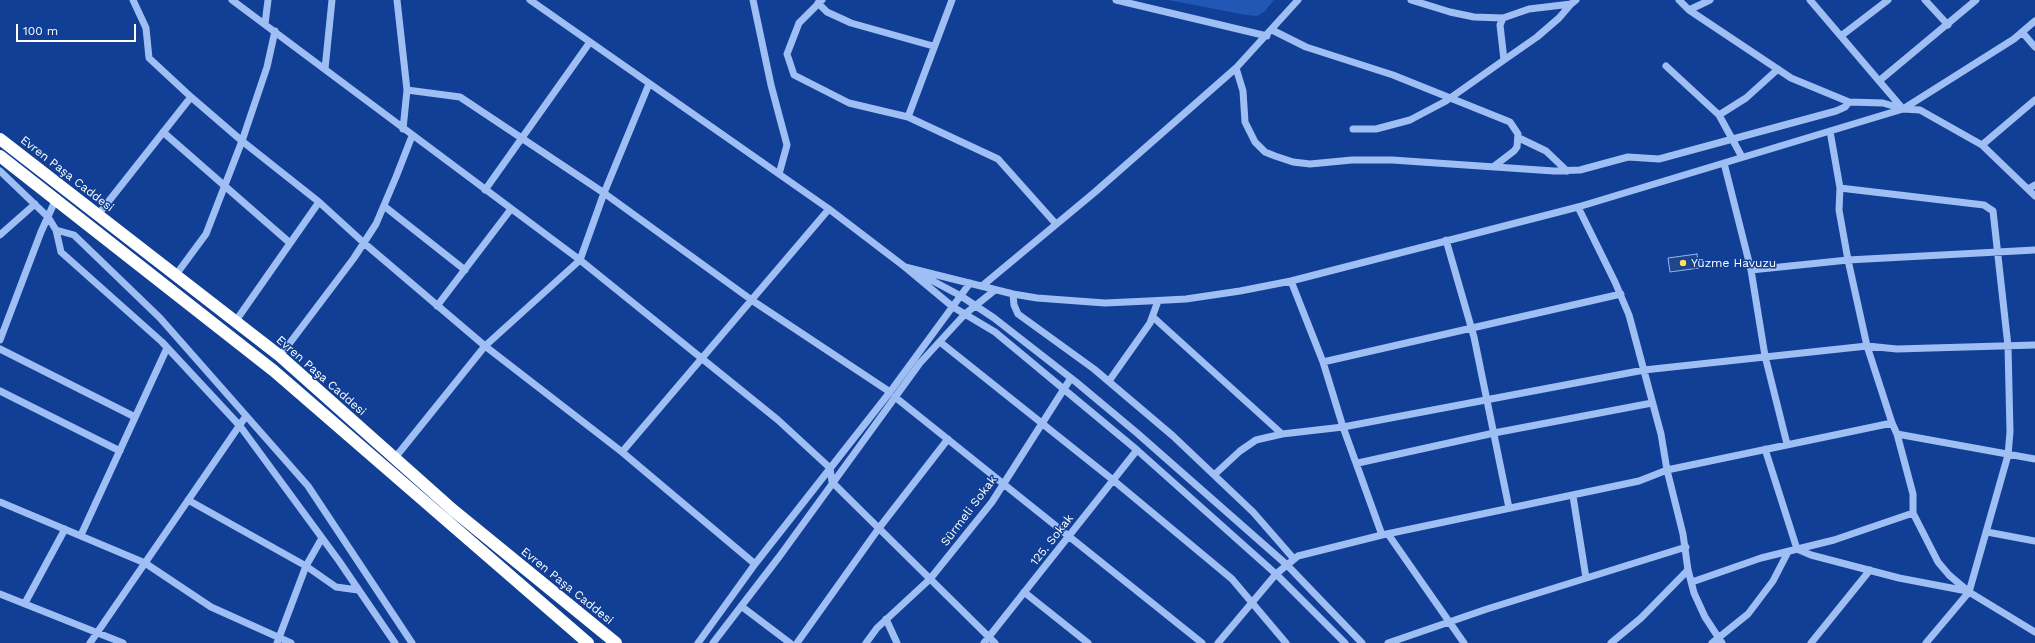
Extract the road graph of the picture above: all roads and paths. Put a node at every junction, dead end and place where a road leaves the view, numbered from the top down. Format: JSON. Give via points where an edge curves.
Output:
{"nodes":[{"id":1,"x":133,"y":0,"type":"edge"},
{"id":2,"x":232,"y":0,"type":"edge"},
{"id":3,"x":268,"y":0,"type":"edge"},
{"id":4,"x":332,"y":0,"type":"edge"},
{"id":5,"x":398,"y":0,"type":"edge"},
{"id":6,"x":530,"y":0,"type":"edge"},
{"id":7,"x":753,"y":0,"type":"edge"},
{"id":8,"x":952,"y":0,"type":"edge"},
{"id":9,"x":1116,"y":0,"type":"edge"},
{"id":10,"x":1298,"y":0,"type":"edge"},
{"id":11,"x":1411,"y":0,"type":"edge"},
{"id":12,"x":1678,"y":0,"type":"edge"},
{"id":13,"x":1710,"y":0,"type":"edge"},
{"id":14,"x":1810,"y":0,"type":"edge"},
{"id":15,"x":1888,"y":0,"type":"edge"},
{"id":16,"x":1925,"y":0,"type":"edge"},
{"id":17,"x":1976,"y":0,"type":"edge"},
{"id":18,"x":820,"y":1,"type":"edge"},
{"id":19,"x":1573,"y":2,"type":"edge"},
{"id":20,"x":1432,"y":3,"type":"edge"},
{"id":21,"x":1689,"y":10,"type":"junction"},
{"id":22,"x":1503,"y":18,"type":"junction"},
{"id":23,"x":2035,"y":21,"type":"edge"},
{"id":24,"x":265,"y":24,"type":"junction"},
{"id":25,"x":1948,"y":25,"type":"junction"},
{"id":26,"x":1272,"y":30,"type":"junction"},
{"id":27,"x":275,"y":31,"type":"junction"},
{"id":28,"x":2022,"y":32,"type":"junction"},
{"id":29,"x":1267,"y":36,"type":"junction"},
{"id":30,"x":1841,"y":36,"type":"junction"},
{"id":31,"x":590,"y":42,"type":"junction"},
{"id":32,"x":933,"y":46,"type":"junction"},
{"id":33,"x":2035,"y":47,"type":"edge"},
{"id":34,"x":1504,"y":60,"type":"junction"},
{"id":35,"x":1666,"y":66,"type":"dead end"},
{"id":36,"x":1236,"y":68,"type":"junction"},
{"id":37,"x":325,"y":69,"type":"junction"},
{"id":38,"x":1778,"y":69,"type":"junction"},
{"id":39,"x":1879,"y":81,"type":"junction"},
{"id":40,"x":649,"y":84,"type":"junction"},
{"id":41,"x":408,"y":90,"type":"junction"},
{"id":42,"x":191,"y":97,"type":"junction"},
{"id":43,"x":1451,"y":97,"type":"junction"},
{"id":44,"x":2035,"y":100,"type":"edge"},
{"id":45,"x":1849,"y":102,"type":"junction"},
{"id":46,"x":1903,"y":109,"type":"junction"},
{"id":47,"x":1719,"y":114,"type":"junction"},
{"id":48,"x":908,"y":117,"type":"junction"},
{"id":49,"x":403,"y":129,"type":"junction"},
{"id":50,"x":1353,"y":129,"type":"dead end"},
{"id":51,"x":1830,"y":131,"type":"junction"},
{"id":52,"x":163,"y":132,"type":"junction"},
{"id":53,"x":412,"y":136,"type":"junction"},
{"id":54,"x":1519,"y":138,"type":"junction"},
{"id":55,"x":0,"y":139,"type":"edge"},
{"id":56,"x":523,"y":139,"type":"junction"},
{"id":57,"x":1732,"y":139,"type":"junction"},
{"id":58,"x":242,"y":142,"type":"junction"},
{"id":59,"x":1982,"y":145,"type":"junction"},
{"id":60,"x":0,"y":156,"type":"edge"},
{"id":61,"x":1742,"y":157,"type":"junction"},
{"id":62,"x":1724,"y":162,"type":"junction"},
{"id":63,"x":1493,"y":167,"type":"junction"},
{"id":64,"x":0,"y":171,"type":"edge"},
{"id":65,"x":1567,"y":171,"type":"junction"},
{"id":66,"x":778,"y":174,"type":"junction"},
{"id":67,"x":225,"y":185,"type":"junction"},
{"id":68,"x":2035,"y":185,"type":"edge"},
{"id":69,"x":1840,"y":188,"type":"junction"},
{"id":70,"x":2028,"y":189,"type":"junction"},
{"id":71,"x":485,"y":190,"type":"junction"},
{"id":72,"x":604,"y":193,"type":"junction"},
{"id":73,"x":2035,"y":196,"type":"edge"},
{"id":74,"x":55,"y":201,"type":"junction"},
{"id":75,"x":319,"y":202,"type":"junction"},
{"id":76,"x":35,"y":204,"type":"junction"},
{"id":77,"x":384,"y":206,"type":"junction"},
{"id":78,"x":1578,"y":207,"type":"junction"},
{"id":79,"x":511,"y":209,"type":"junction"},
{"id":80,"x":829,"y":209,"type":"junction"},
{"id":81,"x":97,"y":216,"type":"junction"},
{"id":82,"x":48,"y":217,"type":"junction"},
{"id":83,"x":1056,"y":224,"type":"junction"},
{"id":84,"x":56,"y":230,"type":"junction"},
{"id":85,"x":0,"y":235,"type":"edge"},
{"id":86,"x":1446,"y":240,"type":"junction"},
{"id":87,"x":290,"y":243,"type":"junction"},
{"id":88,"x":364,"y":243,"type":"junction"},
{"id":89,"x":2035,"y":250,"type":"edge"},
{"id":90,"x":1997,"y":253,"type":"junction"},
{"id":91,"x":580,"y":260,"type":"junction"},
{"id":92,"x":1848,"y":260,"type":"junction"},
{"id":93,"x":905,"y":267,"type":"junction"},
{"id":94,"x":464,"y":270,"type":"junction"},
{"id":95,"x":1751,"y":270,"type":"junction"},
{"id":96,"x":175,"y":276,"type":"junction"},
{"id":97,"x":1291,"y":281,"type":"junction"},
{"id":98,"x":970,"y":283,"type":"junction"},
{"id":99,"x":982,"y":286,"type":"junction"},
{"id":100,"x":996,"y":290,"type":"junction"},
{"id":101,"x":1013,"y":294,"type":"junction"},
{"id":102,"x":1621,"y":294,"type":"junction"},
{"id":103,"x":961,"y":296,"type":"junction"},
{"id":104,"x":753,"y":300,"type":"junction"},
{"id":105,"x":1158,"y":301,"type":"junction"},
{"id":106,"x":437,"y":306,"type":"junction"},
{"id":107,"x":976,"y":306,"type":"junction"},
{"id":108,"x":953,"y":307,"type":"junction"},
{"id":109,"x":965,"y":314,"type":"junction"},
{"id":110,"x":1153,"y":317,"type":"junction"},
{"id":111,"x":235,"y":322,"type":"junction"},
{"id":112,"x":1472,"y":328,"type":"junction"},
{"id":113,"x":0,"y":340,"type":"edge"},
{"id":114,"x":940,"y":342,"type":"junction"},
{"id":115,"x":2035,"y":345,"type":"edge"},
{"id":116,"x":485,"y":346,"type":"junction"},
{"id":117,"x":1867,"y":346,"type":"junction"},
{"id":118,"x":2008,"y":346,"type":"junction"},
{"id":119,"x":167,"y":348,"type":"junction"},
{"id":120,"x":0,"y":349,"type":"edge"},
{"id":121,"x":280,"y":356,"type":"junction"},
{"id":122,"x":1765,"y":356,"type":"junction"},
{"id":123,"x":702,"y":358,"type":"junction"},
{"id":124,"x":1323,"y":362,"type":"junction"},
{"id":125,"x":1644,"y":370,"type":"junction"},
{"id":126,"x":1071,"y":378,"type":"junction"},
{"id":127,"x":1109,"y":381,"type":"junction"},
{"id":128,"x":1063,"y":389,"type":"junction"},
{"id":129,"x":0,"y":390,"type":"edge"},
{"id":130,"x":892,"y":395,"type":"junction"},
{"id":131,"x":1487,"y":400,"type":"junction"},
{"id":132,"x":1652,"y":403,"type":"junction"},
{"id":133,"x":246,"y":416,"type":"junction"},
{"id":134,"x":135,"y":417,"type":"junction"},
{"id":135,"x":1892,"y":422,"type":"junction"},
{"id":136,"x":1042,"y":424,"type":"junction"},
{"id":137,"x":240,"y":426,"type":"junction"},
{"id":138,"x":1343,"y":427,"type":"junction"},
{"id":139,"x":1494,"y":433,"type":"junction"},
{"id":140,"x":1282,"y":434,"type":"junction"},
{"id":141,"x":1897,"y":434,"type":"junction"},
{"id":142,"x":948,"y":439,"type":"junction"},
{"id":143,"x":1787,"y":444,"type":"junction"},
{"id":144,"x":1765,"y":449,"type":"junction"},
{"id":145,"x":1137,"y":450,"type":"junction"},
{"id":146,"x":120,"y":451,"type":"junction"},
{"id":147,"x":622,"y":452,"type":"junction"},
{"id":148,"x":2008,"y":455,"type":"junction"},
{"id":149,"x":394,"y":459,"type":"junction"},
{"id":150,"x":2035,"y":459,"type":"edge"},
{"id":151,"x":1358,"y":463,"type":"junction"},
{"id":152,"x":830,"y":468,"type":"junction"},
{"id":153,"x":1667,"y":470,"type":"junction"},
{"id":154,"x":1214,"y":475,"type":"junction"},
{"id":155,"x":1113,"y":480,"type":"junction"},
{"id":156,"x":832,"y":482,"type":"junction"},
{"id":157,"x":1004,"y":484,"type":"junction"},
{"id":158,"x":1573,"y":496,"type":"junction"},
{"id":159,"x":188,"y":500,"type":"junction"},
{"id":160,"x":0,"y":502,"type":"edge"},
{"id":161,"x":1509,"y":508,"type":"junction"},
{"id":162,"x":1913,"y":513,"type":"junction"},
{"id":163,"x":879,"y":528,"type":"junction"},
{"id":164,"x":65,"y":529,"type":"junction"},
{"id":165,"x":1987,"y":532,"type":"junction"},
{"id":166,"x":81,"y":535,"type":"junction"},
{"id":167,"x":1385,"y":535,"type":"junction"},
{"id":168,"x":1068,"y":537,"type":"junction"},
{"id":169,"x":322,"y":538,"type":"junction"},
{"id":170,"x":2035,"y":541,"type":"edge"},
{"id":171,"x":1686,"y":548,"type":"junction"},
{"id":172,"x":1797,"y":549,"type":"junction"},
{"id":173,"x":1788,"y":552,"type":"junction"},
{"id":174,"x":1294,"y":560,"type":"junction"},
{"id":175,"x":145,"y":563,"type":"junction"},
{"id":176,"x":754,"y":564,"type":"junction"},
{"id":177,"x":1286,"y":565,"type":"junction"},
{"id":178,"x":306,"y":566,"type":"junction"},
{"id":179,"x":1688,"y":570,"type":"junction"},
{"id":180,"x":1870,"y":570,"type":"junction"},
{"id":181,"x":1276,"y":574,"type":"junction"},
{"id":182,"x":1586,"y":578,"type":"junction"},
{"id":183,"x":930,"y":579,"type":"junction"},
{"id":184,"x":1692,"y":582,"type":"junction"},
{"id":185,"x":358,"y":590,"type":"junction"},
{"id":186,"x":1024,"y":592,"type":"junction"},
{"id":187,"x":1969,"y":592,"type":"junction"},
{"id":188,"x":0,"y":594,"type":"edge"},
{"id":189,"x":1252,"y":602,"type":"junction"},
{"id":190,"x":24,"y":604,"type":"junction"},
{"id":191,"x":741,"y":606,"type":"junction"},
{"id":192,"x":886,"y":620,"type":"junction"},
{"id":193,"x":1449,"y":622,"type":"junction"},
{"id":194,"x":2035,"y":632,"type":"edge"},
{"id":195,"x":97,"y":634,"type":"junction"},
{"id":196,"x":986,"y":640,"type":"edge"},
{"id":197,"x":1720,"y":640,"type":"edge"},
{"id":198,"x":278,"y":641,"type":"edge"},
{"id":199,"x":90,"y":643,"type":"edge"},
{"id":200,"x":123,"y":643,"type":"edge"},
{"id":201,"x":291,"y":643,"type":"edge"},
{"id":202,"x":395,"y":643,"type":"edge"},
{"id":203,"x":412,"y":643,"type":"edge"},
{"id":204,"x":588,"y":643,"type":"edge"},
{"id":205,"x":616,"y":643,"type":"edge"},
{"id":206,"x":698,"y":643,"type":"edge"},
{"id":207,"x":713,"y":643,"type":"edge"},
{"id":208,"x":790,"y":643,"type":"edge"},
{"id":209,"x":797,"y":643,"type":"edge"},
{"id":210,"x":866,"y":643,"type":"edge"},
{"id":211,"x":897,"y":643,"type":"edge"},
{"id":212,"x":995,"y":643,"type":"edge"},
{"id":213,"x":1088,"y":643,"type":"edge"},
{"id":214,"x":1202,"y":643,"type":"edge"},
{"id":215,"x":1218,"y":643,"type":"edge"},
{"id":216,"x":1286,"y":643,"type":"edge"},
{"id":217,"x":1345,"y":643,"type":"edge"},
{"id":218,"x":1362,"y":643,"type":"edge"},
{"id":219,"x":1388,"y":643,"type":"edge"},
{"id":220,"x":1464,"y":643,"type":"edge"},
{"id":221,"x":1611,"y":643,"type":"edge"},
{"id":222,"x":1712,"y":643,"type":"edge"},
{"id":223,"x":1811,"y":643,"type":"edge"},
{"id":224,"x":1926,"y":643,"type":"edge"}],
"edges":[{"from":1,"to":42,"type":"street","via":[[146,28],[149,58]]},
{"from":2,"to":24,"type":"street"},
{"from":3,"to":24,"type":"street"},
{"from":4,"to":37,"type":"street"},
{"from":5,"to":41,"type":"street"},
{"from":6,"to":31,"type":"street"},
{"from":7,"to":66,"type":"street","via":[[770,85],[787,145]]},
{"from":8,"to":32,"type":"street"},
{"from":9,"to":29,"type":"street"},
{"from":10,"to":26,"type":"street"},
{"from":11,"to":20,"type":"street"},
{"from":12,"to":21,"type":"street"},
{"from":13,"to":21,"type":"street"},
{"from":14,"to":30,"type":"street"},
{"from":15,"to":30,"type":"street"},
{"from":16,"to":25,"type":"street"},
{"from":17,"to":25,"type":"street"},
{"from":18,"to":32,"type":"street","via":[[827,12],[851,23]]},
{"from":18,"to":48,"type":"street","via":[[799,23],[787,54],[794,74],[849,104]]},
{"from":19,"to":22,"type":"street","via":[[1530,9]]},
{"from":19,"to":34,"type":"street","via":[[1538,37]]},
{"from":20,"to":22,"type":"street","via":[[1474,16]]},
{"from":21,"to":38,"type":"street"},
{"from":22,"to":34,"type":"street","via":[[1500,25]]},
{"from":23,"to":28,"type":"street"},
{"from":24,"to":27,"type":"street"},
{"from":25,"to":39,"type":"street"},
{"from":26,"to":29,"type":"street"},
{"from":26,"to":43,"type":"street","via":[[1322,53],[1393,75]]},
{"from":27,"to":37,"type":"street"},
{"from":27,"to":58,"type":"street","via":[[267,67]]},
{"from":28,"to":33,"type":"street"},
{"from":28,"to":46,"type":"street","via":[[1967,70]]},
{"from":29,"to":36,"type":"street"},
{"from":30,"to":39,"type":"street"},
{"from":31,"to":40,"type":"street"},
{"from":31,"to":56,"type":"street"},
{"from":32,"to":48,"type":"street"},
{"from":34,"to":43,"type":"street"},
{"from":35,"to":47,"type":"street"},
{"from":36,"to":63,"type":"street","via":[[1243,90],[1244,114],[1248,129],[1260,147],[1274,156],[1310,164],[1392,160]]},
{"from":36,"to":83,"type":"street"},
{"from":37,"to":49,"type":"street"},
{"from":38,"to":45,"type":"street","via":[[1790,78]]},
{"from":38,"to":47,"type":"street","via":[[1746,98]]},
{"from":39,"to":46,"type":"street"},
{"from":40,"to":66,"type":"street"},
{"from":40,"to":72,"type":"street"},
{"from":41,"to":49,"type":"street"},
{"from":41,"to":56,"type":"street","via":[[460,97]]},
{"from":42,"to":52,"type":"street"},
{"from":42,"to":58,"type":"street"},
{"from":43,"to":50,"type":"street","via":[[1410,120],[1376,129]]},
{"from":43,"to":54,"type":"street","via":[[1510,122]]},
{"from":44,"to":59,"type":"street"},
{"from":45,"to":46,"type":"street","via":[[1883,104]]},
{"from":45,"to":57,"type":"street","via":[[1841,109]]},
{"from":46,"to":51,"type":"street"},
{"from":46,"to":59,"type":"street","via":[[1920,110]]},
{"from":47,"to":57,"type":"street"},
{"from":48,"to":83,"type":"street","via":[[998,159]]},
{"from":49,"to":53,"type":"street"},
{"from":51,"to":61,"type":"street"},
{"from":51,"to":69,"type":"street"},
{"from":52,"to":67,"type":"street"},
{"from":52,"to":81,"type":"street"},
{"from":53,"to":71,"type":"street"},
{"from":53,"to":77,"type":"street"},
{"from":54,"to":63,"type":"street","via":[[1514,151]]},
{"from":54,"to":65,"type":"street","via":[[1546,151]]},
{"from":55,"to":81,"type":"highway","name":"Evren Paşa Caddesi"},
{"from":56,"to":71,"type":"street"},
{"from":56,"to":72,"type":"street"},
{"from":57,"to":61,"type":"street"},
{"from":57,"to":65,"type":"street","via":[[1659,159],[1628,157]]},
{"from":58,"to":67,"type":"street"},
{"from":58,"to":75,"type":"street"},
{"from":59,"to":70,"type":"street"},
{"from":60,"to":74,"type":"highway"},
{"from":61,"to":62,"type":"street"},
{"from":62,"to":78,"type":"street"},
{"from":62,"to":95,"type":"street"},
{"from":63,"to":65,"type":"street"},
{"from":64,"to":76,"type":"street"},
{"from":66,"to":80,"type":"street"},
{"from":67,"to":87,"type":"street"},
{"from":67,"to":96,"type":"street","via":[[206,234]]},
{"from":68,"to":70,"type":"street"},
{"from":69,"to":90,"type":"street","via":[[1984,205],[1992,211]]},
{"from":69,"to":92,"type":"street","via":[[1839,210]]},
{"from":70,"to":73,"type":"street"},
{"from":71,"to":79,"type":"street"},
{"from":72,"to":91,"type":"street"},
{"from":72,"to":104,"type":"street"},
{"from":74,"to":82,"type":"street"},
{"from":74,"to":204,"type":"highway","via":[[274,371]]},
{"from":75,"to":87,"type":"street"},
{"from":75,"to":88,"type":"street"},
{"from":76,"to":82,"type":"street"},
{"from":76,"to":85,"type":"street"},
{"from":77,"to":88,"type":"street"},
{"from":77,"to":94,"type":"street"},
{"from":78,"to":86,"type":"street"},
{"from":78,"to":102,"type":"street"},
{"from":79,"to":91,"type":"street"},
{"from":79,"to":94,"type":"street"},
{"from":80,"to":93,"type":"street"},
{"from":80,"to":104,"type":"street"},
{"from":81,"to":96,"type":"highway","name":"Evren Paşa Caddesi"},
{"from":82,"to":84,"type":"street"},
{"from":82,"to":113,"type":"street"},
{"from":83,"to":99,"type":"street"},
{"from":84,"to":119,"type":"street","via":[[61,252]]},
{"from":84,"to":133,"type":"street","via":[[74,235],[160,318]]},
{"from":86,"to":97,"type":"street"},
{"from":86,"to":112,"type":"street"},
{"from":87,"to":111,"type":"street"},
{"from":88,"to":106,"type":"street"},
{"from":88,"to":121,"type":"street"},
{"from":89,"to":90,"type":"street"},
{"from":90,"to":92,"type":"street"},
{"from":90,"to":118,"type":"street"},
{"from":91,"to":116,"type":"street"},
{"from":91,"to":123,"type":"street"},
{"from":92,"to":95,"type":"street"},
{"from":92,"to":117,"type":"street"},
{"from":93,"to":98,"type":"street"},
{"from":93,"to":103,"type":"street"},
{"from":93,"to":108,"type":"street"},
{"from":94,"to":106,"type":"street"},
{"from":95,"to":122,"type":"street"},
{"from":96,"to":111,"type":"highway","name":"Evren Paşa Caddesi"},
{"from":97,"to":105,"type":"street","via":[[1186,299]]},
{"from":97,"to":124,"type":"street"},
{"from":98,"to":99,"type":"street"},
{"from":98,"to":103,"type":"street"},
{"from":99,"to":100,"type":"street"},
{"from":100,"to":101,"type":"street"},
{"from":100,"to":107,"type":"street"},
{"from":101,"to":105,"type":"street","via":[[1105,303]]},
{"from":101,"to":127,"type":"street","via":[[1018,314]]},
{"from":102,"to":112,"type":"street"},
{"from":102,"to":125,"type":"street"},
{"from":103,"to":107,"type":"street"},
{"from":103,"to":108,"type":"street"},
{"from":104,"to":123,"type":"street"},
{"from":104,"to":130,"type":"street"},
{"from":105,"to":110,"type":"street"},
{"from":106,"to":116,"type":"street"},
{"from":107,"to":109,"type":"street"},
{"from":107,"to":126,"type":"street"},
{"from":108,"to":109,"type":"street"},
{"from":108,"to":130,"type":"street"},
{"from":109,"to":114,"type":"street"},
{"from":109,"to":128,"type":"street","via":[[995,332]]},
{"from":110,"to":127,"type":"street"},
{"from":110,"to":140,"type":"street"},
{"from":111,"to":121,"type":"highway","name":"Evren Paşa Caddesi"},
{"from":112,"to":124,"type":"street"},
{"from":112,"to":131,"type":"street"},
{"from":114,"to":130,"type":"street"},
{"from":114,"to":136,"type":"street"},
{"from":115,"to":118,"type":"street"},
{"from":116,"to":147,"type":"street"},
{"from":116,"to":149,"type":"street"},
{"from":117,"to":118,"type":"street","via":[[1897,349]]},
{"from":117,"to":122,"type":"street"},
{"from":117,"to":135,"type":"street"},
{"from":118,"to":148,"type":"street"},
{"from":119,"to":134,"type":"street"},
{"from":119,"to":137,"type":"street"},
{"from":120,"to":134,"type":"street"},
{"from":121,"to":149,"type":"highway","name":"Evren Paşa Caddesi"},
{"from":122,"to":125,"type":"street"},
{"from":122,"to":143,"type":"street"},
{"from":123,"to":147,"type":"street"},
{"from":123,"to":152,"type":"street","via":[[778,420]]},
{"from":124,"to":138,"type":"street"},
{"from":125,"to":131,"type":"street"},
{"from":125,"to":132,"type":"street"},
{"from":126,"to":128,"type":"street","name":"Sürmeli Sokak"},
{"from":126,"to":177,"type":"street"},
{"from":127,"to":154,"type":"street"},
{"from":128,"to":136,"type":"street","name":"Sürmeli Sokak"},
{"from":128,"to":145,"type":"street"},
{"from":129,"to":146,"type":"street"},
{"from":130,"to":142,"type":"street"},
{"from":130,"to":152,"type":"street"},
{"from":130,"to":156,"type":"street"},
{"from":131,"to":138,"type":"street"},
{"from":131,"to":139,"type":"street"},
{"from":132,"to":139,"type":"street"},
{"from":132,"to":153,"type":"street","via":[[1661,434]]},
{"from":133,"to":137,"type":"street"},
{"from":133,"to":203,"type":"street","via":[[308,486]]},
{"from":134,"to":146,"type":"street"},
{"from":135,"to":141,"type":"street"},
{"from":135,"to":143,"type":"street"},
{"from":136,"to":155,"type":"street"},
{"from":136,"to":157,"type":"street","name":"Sürmeli Sokak"},
{"from":137,"to":159,"type":"street"},
{"from":137,"to":169,"type":"street"},
{"from":138,"to":140,"type":"street"},
{"from":138,"to":151,"type":"street"},
{"from":139,"to":151,"type":"street"},
{"from":139,"to":161,"type":"street"},
{"from":140,"to":154,"type":"street","via":[[1256,440]]},
{"from":141,"to":148,"type":"street"},
{"from":141,"to":162,"type":"street","via":[[1913,494]]},
{"from":142,"to":157,"type":"street"},
{"from":142,"to":163,"type":"street"},
{"from":143,"to":144,"type":"street"},
{"from":144,"to":153,"type":"street"},
{"from":144,"to":172,"type":"street"},
{"from":145,"to":155,"type":"street","name":"125. Sokak"},
{"from":145,"to":181,"type":"street"},
{"from":146,"to":166,"type":"street"},
{"from":147,"to":176,"type":"street"},
{"from":148,"to":150,"type":"street"},
{"from":148,"to":165,"type":"street"},
{"from":149,"to":205,"type":"highway","name":"Evren Paşa Caddesi"},
{"from":151,"to":167,"type":"street"},
{"from":152,"to":156,"type":"street"},
{"from":152,"to":176,"type":"street"},
{"from":153,"to":158,"type":"street","via":[[1639,481]]},
{"from":153,"to":171,"type":"street"},
{"from":154,"to":174,"type":"street","via":[[1253,512]]},
{"from":155,"to":168,"type":"street","name":"125. Sokak"},
{"from":155,"to":189,"type":"street","via":[[1232,579]]},
{"from":156,"to":163,"type":"street"},
{"from":156,"to":191,"type":"street"},
{"from":157,"to":168,"type":"street"},
{"from":157,"to":183,"type":"street","name":"Sürmeli Sokak"},
{"from":158,"to":161,"type":"street"},
{"from":158,"to":182,"type":"street"},
{"from":159,"to":175,"type":"street"},
{"from":159,"to":178,"type":"street"},
{"from":160,"to":164,"type":"street"},
{"from":161,"to":167,"type":"street"},
{"from":162,"to":172,"type":"street","via":[[1834,540]]},
{"from":162,"to":187,"type":"street","via":[[1938,562]]},
{"from":163,"to":183,"type":"street"},
{"from":163,"to":209,"type":"street"},
{"from":164,"to":166,"type":"street"},
{"from":164,"to":190,"type":"street"},
{"from":165,"to":170,"type":"street"},
{"from":165,"to":187,"type":"street"},
{"from":166,"to":175,"type":"street"},
{"from":167,"to":174,"type":"street","via":[[1298,556]]},
{"from":167,"to":193,"type":"street"},
{"from":168,"to":186,"type":"street","name":"125. Sokak"},
{"from":168,"to":214,"type":"street"},
{"from":169,"to":178,"type":"street"},
{"from":169,"to":185,"type":"street"},
{"from":171,"to":179,"type":"street"},
{"from":171,"to":182,"type":"street"},
{"from":172,"to":173,"type":"street"},
{"from":172,"to":180,"type":"street"},
{"from":173,"to":184,"type":"street","via":[[1761,558]]},
{"from":173,"to":197,"type":"street","via":[[1773,581],[1748,614]]},
{"from":174,"to":177,"type":"street"},
{"from":175,"to":195,"type":"street"},
{"from":175,"to":198,"type":"street","via":[[211,607]]},
{"from":176,"to":206,"type":"street"},
{"from":177,"to":181,"type":"street"},
{"from":177,"to":218,"type":"street"},
{"from":178,"to":185,"type":"street","via":[[336,587]]},
{"from":178,"to":198,"type":"street"},
{"from":179,"to":184,"type":"street"},
{"from":179,"to":221,"type":"street","via":[[1641,618]]},
{"from":180,"to":187,"type":"street"},
{"from":180,"to":223,"type":"street"},
{"from":181,"to":189,"type":"street"},
{"from":181,"to":217,"type":"street"},
{"from":182,"to":193,"type":"street"},
{"from":183,"to":192,"type":"street","name":"Sürmeli Sokak"},
{"from":183,"to":196,"type":"street"},
{"from":184,"to":197,"type":"street","via":[[1705,617]]},
{"from":185,"to":202,"type":"street"},
{"from":186,"to":196,"type":"street","name":"125. Sokak"},
{"from":186,"to":213,"type":"street"},
{"from":187,"to":194,"type":"street"},
{"from":187,"to":224,"type":"street"},
{"from":188,"to":190,"type":"street"},
{"from":189,"to":215,"type":"street"},
{"from":189,"to":216,"type":"street"},
{"from":190,"to":195,"type":"street"},
{"from":191,"to":207,"type":"street"},
{"from":191,"to":208,"type":"street"},
{"from":192,"to":210,"type":"street","name":"Sürmeli Sokak"},
{"from":192,"to":211,"type":"street"},
{"from":193,"to":219,"type":"street"},
{"from":193,"to":220,"type":"street"},
{"from":195,"to":199,"type":"street"},
{"from":195,"to":200,"type":"street"},
{"from":196,"to":212,"type":"street"},
{"from":197,"to":222,"type":"street"},
{"from":198,"to":201,"type":"street"}]}
